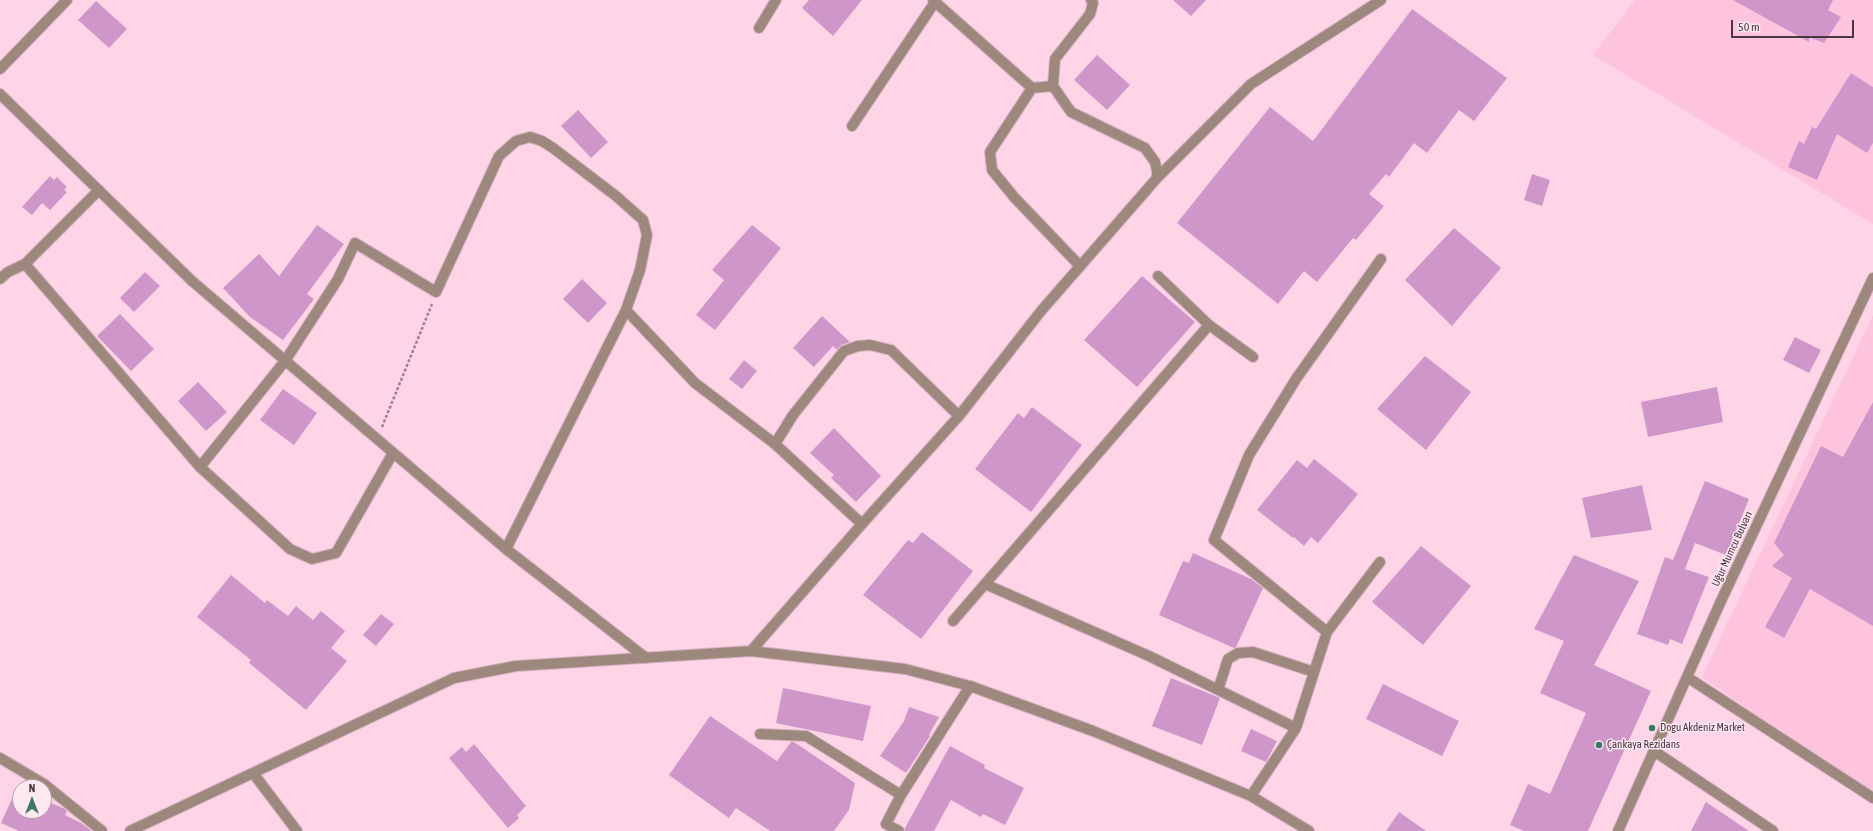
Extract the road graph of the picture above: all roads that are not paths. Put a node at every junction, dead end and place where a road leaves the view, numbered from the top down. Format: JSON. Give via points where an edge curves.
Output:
{"nodes":[{"id":1,"x":66,"y":0,"type":"edge"},
{"id":2,"x":776,"y":0,"type":"edge"},
{"id":3,"x":1381,"y":0,"type":"edge"},
{"id":4,"x":934,"y":1,"type":"edge"},
{"id":5,"x":1093,"y":1,"type":"edge"},
{"id":6,"x":759,"y":28,"type":"dead end"},
{"id":7,"x":0,"y":69,"type":"edge"},
{"id":8,"x":1053,"y":86,"type":"junction"},
{"id":9,"x":1032,"y":88,"type":"junction"},
{"id":10,"x":0,"y":94,"type":"edge"},
{"id":11,"x":852,"y":126,"type":"dead end"},
{"id":12,"x":1157,"y":178,"type":"junction"},
{"id":13,"x":98,"y":190,"type":"junction"},
{"id":14,"x":1380,"y":259,"type":"dead end"},
{"id":15,"x":25,"y":264,"type":"junction"},
{"id":16,"x":1080,"y":266,"type":"junction"},
{"id":17,"x":1158,"y":276,"type":"dead end"},
{"id":18,"x":1873,"y":278,"type":"edge"},
{"id":19,"x":0,"y":279,"type":"edge"},
{"id":20,"x":626,"y":310,"type":"junction"},
{"id":21,"x":1209,"y":325,"type":"junction"},
{"id":22,"x":1253,"y":357,"type":"dead end"},
{"id":23,"x":285,"y":361,"type":"junction"},
{"id":24,"x":959,"y":416,"type":"junction"},
{"id":25,"x":775,"y":444,"type":"junction"},
{"id":26,"x":393,"y":452,"type":"junction"},
{"id":27,"x":200,"y":467,"type":"junction"},
{"id":28,"x":862,"y":524,"type":"junction"},
{"id":29,"x":506,"y":549,"type":"junction"},
{"id":30,"x":1380,"y":562,"type":"dead end"},
{"id":31,"x":985,"y":584,"type":"junction"},
{"id":32,"x":953,"y":621,"type":"dead end"},
{"id":33,"x":1327,"y":632,"type":"junction"},
{"id":34,"x":751,"y":651,"type":"junction"},
{"id":35,"x":646,"y":658,"type":"junction"},
{"id":36,"x":1314,"y":672,"type":"junction"},
{"id":37,"x":1687,"y":677,"type":"junction"},
{"id":38,"x":970,"y":686,"type":"junction"},
{"id":39,"x":1218,"y":690,"type":"junction"},
{"id":40,"x":1296,"y":728,"type":"junction"},
{"id":41,"x":760,"y":734,"type":"dead end"},
{"id":42,"x":1654,"y":751,"type":"junction"},
{"id":43,"x":0,"y":758,"type":"edge"},
{"id":44,"x":253,"y":773,"type":"junction"},
{"id":45,"x":902,"y":795,"type":"junction"},
{"id":46,"x":1250,"y":796,"type":"junction"},
{"id":47,"x":1873,"y":798,"type":"edge"},
{"id":48,"x":102,"y":831,"type":"edge"},
{"id":49,"x":130,"y":831,"type":"edge"},
{"id":50,"x":298,"y":831,"type":"edge"},
{"id":51,"x":899,"y":831,"type":"edge"},
{"id":52,"x":1309,"y":831,"type":"edge"},
{"id":53,"x":1618,"y":831,"type":"edge"},
{"id":54,"x":1774,"y":831,"type":"edge"}],
"edges":[{"from":1,"to":7,"type":"street"},
{"from":2,"to":6,"type":"street"},
{"from":3,"to":12,"type":"street","via":[[1251,84]]},
{"from":4,"to":9,"type":"street"},
{"from":4,"to":11,"type":"street"},
{"from":5,"to":8,"type":"street","via":[[1090,14],[1055,59]]},
{"from":8,"to":9,"type":"street"},
{"from":8,"to":12,"type":"street","via":[[1071,112],[1145,148],[1155,162]]},
{"from":9,"to":16,"type":"street","via":[[990,152],[992,170],[1014,197]]},
{"from":10,"to":13,"type":"street"},
{"from":12,"to":16,"type":"street"},
{"from":13,"to":15,"type":"street"},
{"from":13,"to":23,"type":"street","via":[[192,281]]},
{"from":14,"to":33,"type":"street","via":[[1296,379],[1249,455],[1214,540]]},
{"from":15,"to":19,"type":"street"},
{"from":15,"to":27,"type":"street"},
{"from":16,"to":24,"type":"street","via":[[1041,311]]},
{"from":17,"to":21,"type":"street"},
{"from":18,"to":37,"type":"street","name":"Uğur Mumcu Bulvarı"},
{"from":20,"to":23,"type":"street","via":[[640,270],[647,235],[643,220],[578,165],[542,140],[530,137],[516,140],[499,156],[436,292],[355,242],[338,279]]},
{"from":20,"to":25,"type":"street","via":[[695,383]]},
{"from":20,"to":29,"type":"street"},
{"from":21,"to":22,"type":"street"},
{"from":21,"to":31,"type":"street"},
{"from":23,"to":26,"type":"street"},
{"from":23,"to":27,"type":"street"},
{"from":24,"to":25,"type":"street","via":[[891,350],[870,345],[858,346],[844,351],[793,415]]},
{"from":24,"to":28,"type":"street"},
{"from":25,"to":28,"type":"street"},
{"from":26,"to":27,"type":"street","via":[[336,553],[312,559],[290,549]]},
{"from":26,"to":29,"type":"street"},
{"from":28,"to":34,"type":"street"},
{"from":29,"to":35,"type":"street"},
{"from":30,"to":33,"type":"street"},
{"from":31,"to":32,"type":"street"},
{"from":31,"to":39,"type":"street","via":[[1149,656]]},
{"from":33,"to":36,"type":"street"},
{"from":34,"to":35,"type":"street"},
{"from":34,"to":38,"type":"street","via":[[905,669]]},
{"from":35,"to":44,"type":"street","via":[[516,666],[454,678]]},
{"from":36,"to":39,"type":"street","via":[[1253,652],[1238,653],[1228,659]]},
{"from":36,"to":40,"type":"street"},
{"from":37,"to":42,"type":"street","name":"Uğur Mumcu Bulvarı"},
{"from":37,"to":47,"type":"street"},
{"from":38,"to":45,"type":"street"},
{"from":38,"to":46,"type":"street","via":[[1092,730]]},
{"from":39,"to":40,"type":"street"},
{"from":40,"to":46,"type":"street"},
{"from":41,"to":45,"type":"street","via":[[806,736]]},
{"from":42,"to":53,"type":"street","name":"Uğur Mumcu Bulvarı"},
{"from":42,"to":54,"type":"street"},
{"from":43,"to":48,"type":"street","via":[[44,784]]},
{"from":44,"to":49,"type":"street"},
{"from":44,"to":50,"type":"street"},
{"from":45,"to":51,"type":"street","via":[[886,824]]},
{"from":46,"to":52,"type":"street"}]}
